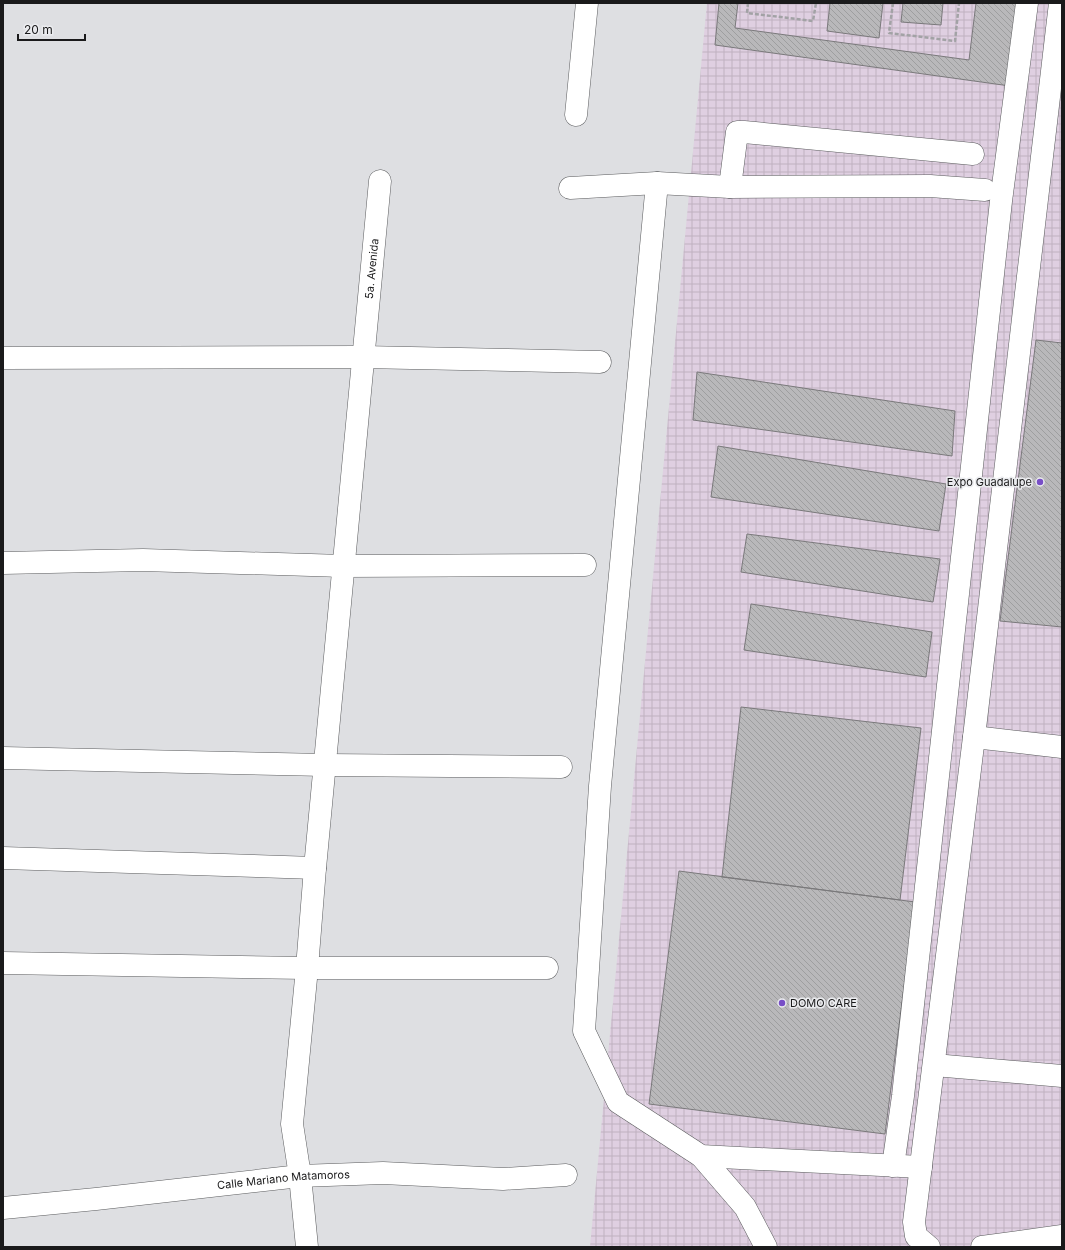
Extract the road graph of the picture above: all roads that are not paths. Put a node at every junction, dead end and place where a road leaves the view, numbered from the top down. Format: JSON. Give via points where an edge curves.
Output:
{"nodes":[{"id":1,"x":587,"y":3,"type":"edge"},
{"id":2,"x":1027,"y":3,"type":"edge"},
{"id":3,"x":1060,"y":3,"type":"edge"},
{"id":4,"x":576,"y":115,"type":"dead end"},
{"id":5,"x":973,"y":154,"type":"dead end"},
{"id":6,"x":380,"y":181,"type":"dead end"},
{"id":7,"x":657,"y":183,"type":"junction"},
{"id":8,"x":730,"y":187,"type":"junction"},
{"id":9,"x":570,"y":188,"type":"dead end"},
{"id":10,"x":985,"y":190,"type":"dead end"},
{"id":11,"x":362,"y":357,"type":"junction"},
{"id":12,"x":3,"y":358,"type":"edge"},
{"id":13,"x":600,"y":362,"type":"dead end"},
{"id":14,"x":3,"y":563,"type":"edge"},
{"id":15,"x":585,"y":564,"type":"dead end"},
{"id":16,"x":344,"y":566,"type":"junction"},
{"id":17,"x":974,"y":737,"type":"junction"},
{"id":18,"x":1062,"y":747,"type":"edge"},
{"id":19,"x":3,"y":758,"type":"edge"},
{"id":20,"x":325,"y":765,"type":"junction"},
{"id":21,"x":561,"y":767,"type":"dead end"},
{"id":22,"x":3,"y":858,"type":"edge"},
{"id":23,"x":315,"y":868,"type":"junction"},
{"id":24,"x":3,"y":963,"type":"edge"},
{"id":25,"x":308,"y":968,"type":"junction"},
{"id":26,"x":547,"y":968,"type":"dead end"},
{"id":27,"x":934,"y":1065,"type":"junction"},
{"id":28,"x":1062,"y":1076,"type":"edge"},
{"id":29,"x":702,"y":1156,"type":"junction"},
{"id":30,"x":893,"y":1166,"type":"junction"},
{"id":31,"x":921,"y":1167,"type":"junction"},
{"id":32,"x":566,"y":1174,"type":"dead end"},
{"id":33,"x":300,"y":1176,"type":"junction"},
{"id":34,"x":3,"y":1208,"type":"edge"},
{"id":35,"x":1062,"y":1236,"type":"edge"},
{"id":36,"x":307,"y":1247,"type":"edge"},
{"id":37,"x":766,"y":1247,"type":"edge"},
{"id":38,"x":929,"y":1247,"type":"edge"},
{"id":39,"x":982,"y":1247,"type":"edge"}],
"edges":[{"from":1,"to":4,"type":"street"},
{"from":2,"to":30,"type":"street","via":[[1001,201],[905,1080]]},
{"from":3,"to":17,"type":"street"},
{"from":5,"to":8,"type":"street","via":[[737,132]]},
{"from":6,"to":11,"type":"street","name":"5a. Avenida"},
{"from":7,"to":8,"type":"street"},
{"from":7,"to":9,"type":"street"},
{"from":7,"to":29,"type":"street","via":[[600,786],[584,1031],[618,1102]]},
{"from":8,"to":10,"type":"street","via":[[930,186]]},
{"from":11,"to":12,"type":"street"},
{"from":11,"to":13,"type":"street"},
{"from":11,"to":16,"type":"street","name":"5a. Avenida"},
{"from":14,"to":16,"type":"street","via":[[143,560]]},
{"from":15,"to":16,"type":"street"},
{"from":16,"to":20,"type":"street","name":"5a. Avenida"},
{"from":17,"to":18,"type":"street"},
{"from":17,"to":27,"type":"street"},
{"from":19,"to":20,"type":"street"},
{"from":20,"to":21,"type":"street"},
{"from":20,"to":23,"type":"street","name":"5a. Avenida"},
{"from":22,"to":23,"type":"street"},
{"from":23,"to":25,"type":"street","name":"5a. Avenida"},
{"from":24,"to":25,"type":"street"},
{"from":25,"to":26,"type":"street"},
{"from":25,"to":33,"type":"street","name":"5a. Avenida","via":[[292,1124]]},
{"from":27,"to":28,"type":"street"},
{"from":27,"to":31,"type":"street"},
{"from":29,"to":30,"type":"street"},
{"from":29,"to":37,"type":"street","via":[[745,1207]]},
{"from":30,"to":31,"type":"street"},
{"from":31,"to":38,"type":"street","via":[[914,1222],[916,1236]]},
{"from":32,"to":33,"type":"street","name":"Calle Mariano Matamoros","via":[[503,1179],[383,1173]]},
{"from":33,"to":34,"type":"street","name":"Calle Mariano Matamoros"},
{"from":33,"to":36,"type":"street","name":"5a. Avenida"},
{"from":35,"to":39,"type":"street"}]}
